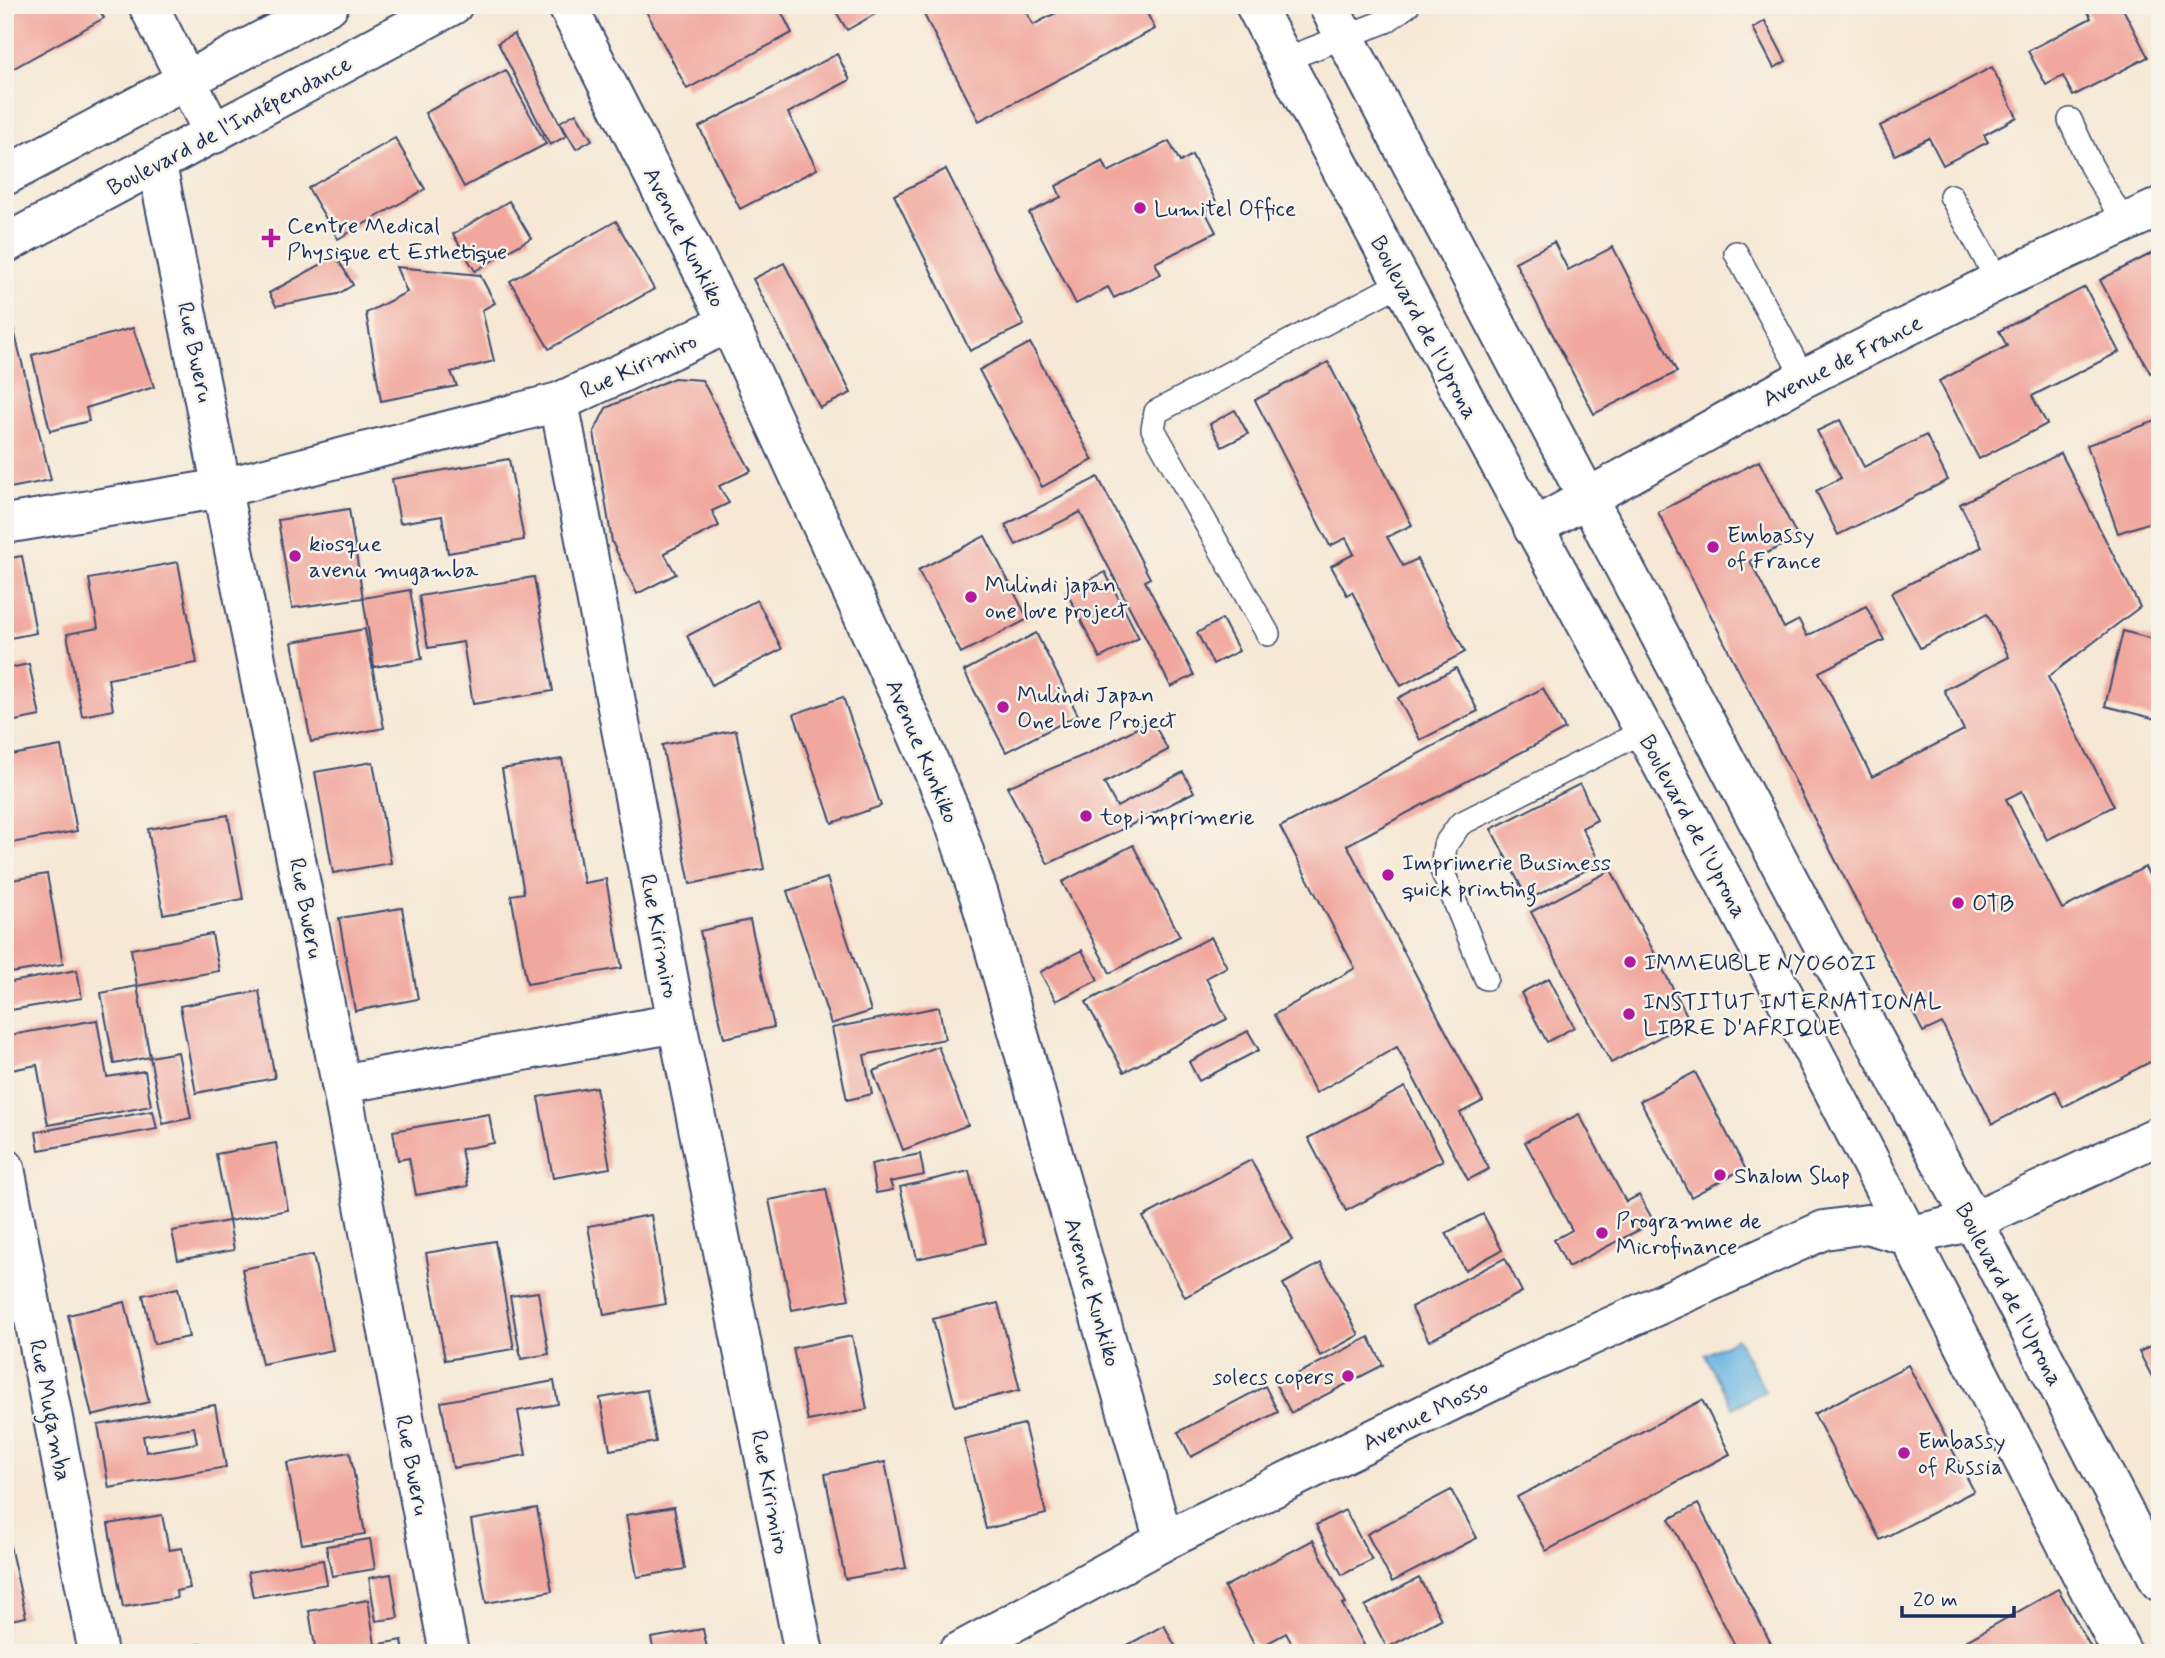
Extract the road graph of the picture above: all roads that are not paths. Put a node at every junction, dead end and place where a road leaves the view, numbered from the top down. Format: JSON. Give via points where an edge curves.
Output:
{"nodes":[{"id":1,"x":148,"y":5,"type":"edge"},
{"id":2,"x":329,"y":5,"type":"edge"},
{"id":3,"x":453,"y":5,"type":"edge"},
{"id":4,"x":567,"y":5,"type":"edge"},
{"id":5,"x":1255,"y":5,"type":"edge"},
{"id":6,"x":1408,"y":5,"type":"edge"},
{"id":7,"x":1336,"y":22,"type":"edge"},
{"id":8,"x":1283,"y":61,"type":"junction"},
{"id":9,"x":188,"y":79,"type":"junction"},
{"id":10,"x":2070,"y":120,"type":"dead end"},
{"id":11,"x":214,"y":134,"type":"junction"},
{"id":12,"x":157,"y":165,"type":"junction"},
{"id":13,"x":5,"y":176,"type":"edge"},
{"id":14,"x":1951,"y":196,"type":"dead end"},
{"id":15,"x":2160,"y":207,"type":"edge"},
{"id":16,"x":2125,"y":224,"type":"junction"},
{"id":17,"x":5,"y":244,"type":"edge"},
{"id":18,"x":1736,"y":253,"type":"dead end"},
{"id":19,"x":1998,"y":281,"type":"junction"},
{"id":20,"x":1401,"y":283,"type":"junction"},
{"id":21,"x":729,"y":323,"type":"junction"},
{"id":22,"x":1804,"y":378,"type":"junction"},
{"id":23,"x":559,"y":402,"type":"junction"},
{"id":24,"x":223,"y":488,"type":"junction"},
{"id":25,"x":1586,"y":498,"type":"junction"},
{"id":26,"x":5,"y":524,"type":"edge"},
{"id":27,"x":1533,"y":528,"type":"junction"},
{"id":28,"x":1268,"y":634,"type":"dead end"},
{"id":29,"x":1644,"y":731,"type":"junction"},
{"id":30,"x":1486,"y":978,"type":"dead end"},
{"id":31,"x":677,"y":1023,"type":"junction"},
{"id":32,"x":341,"y":1084,"type":"junction"},
{"id":33,"x":2160,"y":1135,"type":"edge"},
{"id":34,"x":5,"y":1168,"type":"edge"},
{"id":35,"x":1973,"y":1221,"type":"junction"},
{"id":36,"x":1908,"y":1236,"type":"junction"},
{"id":37,"x":1164,"y":1542,"type":"junction"},
{"id":38,"x":2160,"y":1582,"type":"edge"},
{"id":39,"x":98,"y":1653,"type":"edge"},
{"id":40,"x":449,"y":1653,"type":"edge"},
{"id":41,"x":804,"y":1653,"type":"edge"},
{"id":42,"x":957,"y":1653,"type":"edge"},
{"id":43,"x":2122,"y":1653,"type":"edge"}],
"edges":[{"from":1,"to":9,"type":"street"},
{"from":2,"to":9,"type":"street"},
{"from":3,"to":11,"type":"street","name":"Boulevard de l'Indépendance"},
{"from":4,"to":21,"type":"street","name":"Avenue Kunkiko"},
{"from":5,"to":8,"type":"street","name":"Boulevard de l'Uprona"},
{"from":6,"to":7,"type":"lane","via":[[1386,21]]},
{"from":7,"to":8,"type":"lane"},
{"from":7,"to":25,"type":"street","name":"Boulevard de l'Uprona"},
{"from":8,"to":20,"type":"street","name":"Boulevard de l'Uprona"},
{"from":9,"to":11,"type":"street"},
{"from":9,"to":13,"type":"street"},
{"from":10,"to":16,"type":"lane"},
{"from":11,"to":12,"type":"street","name":"Boulevard de l'Indépendance"},
{"from":12,"to":17,"type":"street","name":"Boulevard de l'Indépendance"},
{"from":12,"to":24,"type":"street","name":"Rue Bweru"},
{"from":14,"to":19,"type":"lane"},
{"from":15,"to":16,"type":"street","name":"Avenue de France"},
{"from":16,"to":19,"type":"street","name":"Avenue de France"},
{"from":18,"to":22,"type":"lane"},
{"from":19,"to":22,"type":"street","name":"Avenue de France"},
{"from":20,"to":27,"type":"street","name":"Boulevard de l'Uprona"},
{"from":20,"to":28,"type":"lane","via":[[1156,412],[1153,429]]},
{"from":21,"to":23,"type":"street","name":"Rue Kirimiro"},
{"from":21,"to":37,"type":"street","name":"Avenue Kunkiko","via":[[950,810],[979,895]]},
{"from":22,"to":25,"type":"street","name":"Avenue de France"},
{"from":23,"to":24,"type":"street"},
{"from":23,"to":31,"type":"street","name":"Rue Kirimiro"},
{"from":24,"to":26,"type":"street"},
{"from":24,"to":32,"type":"street","name":"Rue Bweru"},
{"from":25,"to":27,"type":"street","name":"Avenue de France"},
{"from":25,"to":35,"type":"street","name":"Boulevard de l'Uprona"},
{"from":27,"to":29,"type":"street","name":"Boulevard de l'Uprona"},
{"from":29,"to":30,"type":"lane","via":[[1460,824],[1445,845],[1442,870]]},
{"from":29,"to":36,"type":"street","name":"Boulevard de l'Uprona"},
{"from":31,"to":32,"type":"street"},
{"from":31,"to":41,"type":"street","name":"Rue Kirimiro"},
{"from":32,"to":40,"type":"street","name":"Rue Bweru"},
{"from":33,"to":35,"type":"street"},
{"from":34,"to":39,"type":"street","name":"Rue Mugamba"},
{"from":35,"to":36,"type":"street"},
{"from":35,"to":38,"type":"street","name":"Boulevard de l'Uprona"},
{"from":36,"to":37,"type":"street","name":"Avenue Mosso","via":[[1867,1224],[1824,1230],[1511,1372]]},
{"from":36,"to":43,"type":"street","name":"Boulevard de l'Uprona"},
{"from":37,"to":42,"type":"street","name":"Avenue Mosso"}]}
